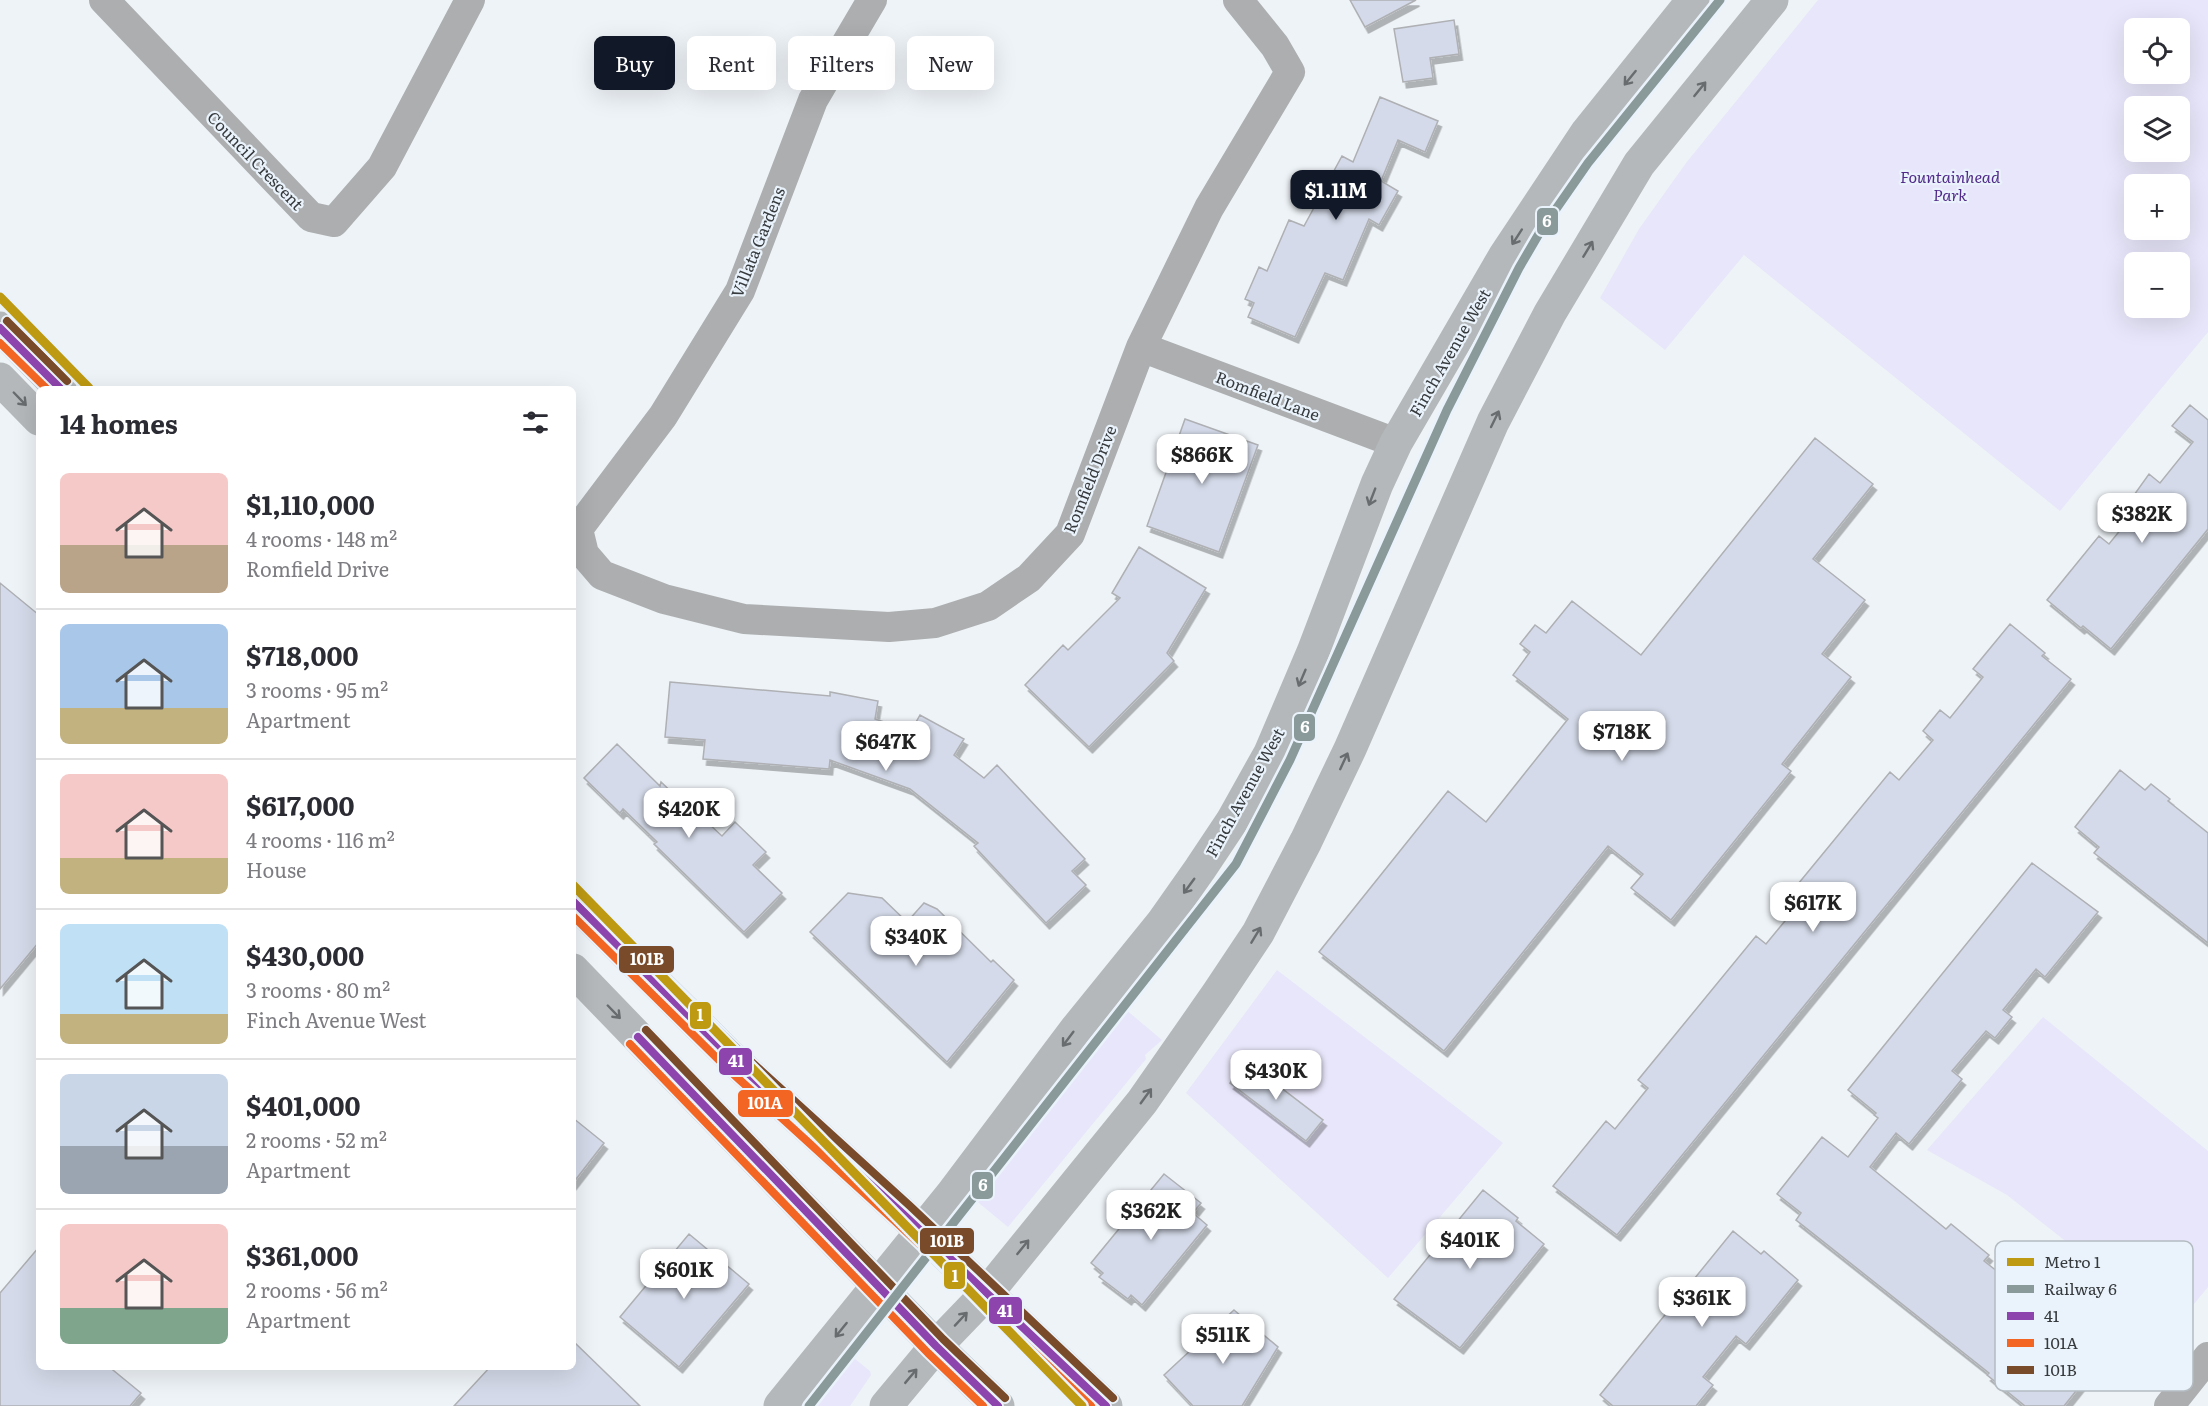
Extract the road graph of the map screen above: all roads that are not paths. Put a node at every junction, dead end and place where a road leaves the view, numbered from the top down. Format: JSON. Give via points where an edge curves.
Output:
{"nodes":[{"id":1,"x":104,"y":0,"type":"edge"},
{"id":2,"x":470,"y":0,"type":"edge"},
{"id":3,"x":872,"y":0,"type":"edge"},
{"id":4,"x":1238,"y":0,"type":"edge"},
{"id":5,"x":1693,"y":0,"type":"edge"},
{"id":6,"x":1772,"y":0,"type":"edge"},
{"id":7,"x":0,"y":328,"type":"edge"},
{"id":8,"x":1141,"y":346,"type":"junction"},
{"id":9,"x":0,"y":379,"type":"edge"},
{"id":10,"x":58,"y":386,"type":"edge"},
{"id":11,"x":36,"y":416,"type":"edge"},
{"id":12,"x":1395,"y":443,"type":"junction"},
{"id":13,"x":578,"y":529,"type":"joint"},
{"id":14,"x":576,"y":904,"type":"edge"},
{"id":15,"x":576,"y":973,"type":"edge"},
{"id":16,"x":921,"y":1232,"type":"junction"},
{"id":17,"x":877,"y":1285,"type":"junction"},
{"id":18,"x":987,"y":1293,"type":"junction"},
{"id":19,"x":936,"y":1346,"type":"junction"},
{"id":20,"x":2208,"y":1357,"type":"edge"},
{"id":21,"x":2193,"y":1376,"type":"edge"},
{"id":22,"x":2181,"y":1391,"type":"edge"},
{"id":23,"x":780,"y":1406,"type":"edge"},
{"id":24,"x":886,"y":1406,"type":"edge"},
{"id":25,"x":998,"y":1406,"type":"edge"},
{"id":26,"x":1106,"y":1406,"type":"edge"},
{"id":27,"x":2169,"y":1406,"type":"edge"}],
"edges":[{"from":1,"to":2,"type":"street","name":"Council Crescent","via":[[311,217],[334,222],[382,167]]},
{"from":3,"to":13,"type":"street","name":"Villata Gardens","via":[[813,100],[740,291],[663,416]]},
{"from":4,"to":8,"type":"street","name":"Romfield Drive","via":[[1275,46],[1290,72],[1209,207]]},
{"from":5,"to":12,"type":"main road","name":"Finch Avenue West","one_way":true,"via":[[1587,132],[1504,257]]},
{"from":18,"to":6,"type":"main road","one_way":true,"via":[[1142,1102],[1258,933],[1350,749],[1493,422],[1550,312],[1639,164]]},
{"from":7,"to":10,"type":"main road"},
{"from":8,"to":12,"type":"street","name":"Romfield Lane"},
{"from":8,"to":13,"type":"street","name":"Romfield Drive","via":[[1070,534],[1029,578],[988,606],[946,620],[889,627],[744,619],[664,599],[602,575],[584,554]]},
{"from":9,"to":11,"type":"main road","one_way":true},
{"from":12,"to":16,"type":"main road","name":"Finch Avenue West","one_way":true,"via":[[1270,753],[1232,821],[1162,923]]},
{"from":14,"to":16,"type":"main road","via":[[738,1064]]},
{"from":15,"to":17,"type":"main road","one_way":true},
{"from":16,"to":17,"type":"main road","name":"Finch Avenue West"},
{"from":16,"to":18,"type":"main road"},
{"from":17,"to":19,"type":"main road"},
{"from":17,"to":23,"type":"main road","name":"Finch Avenue West","one_way":true},
{"from":19,"to":18,"type":"main road","one_way":true},
{"from":18,"to":26,"type":"main road"},
{"from":24,"to":19,"type":"main road","one_way":true},
{"from":19,"to":25,"type":"main road"},
{"from":20,"to":21,"type":"street"},
{"from":22,"to":27,"type":"street"}]}
